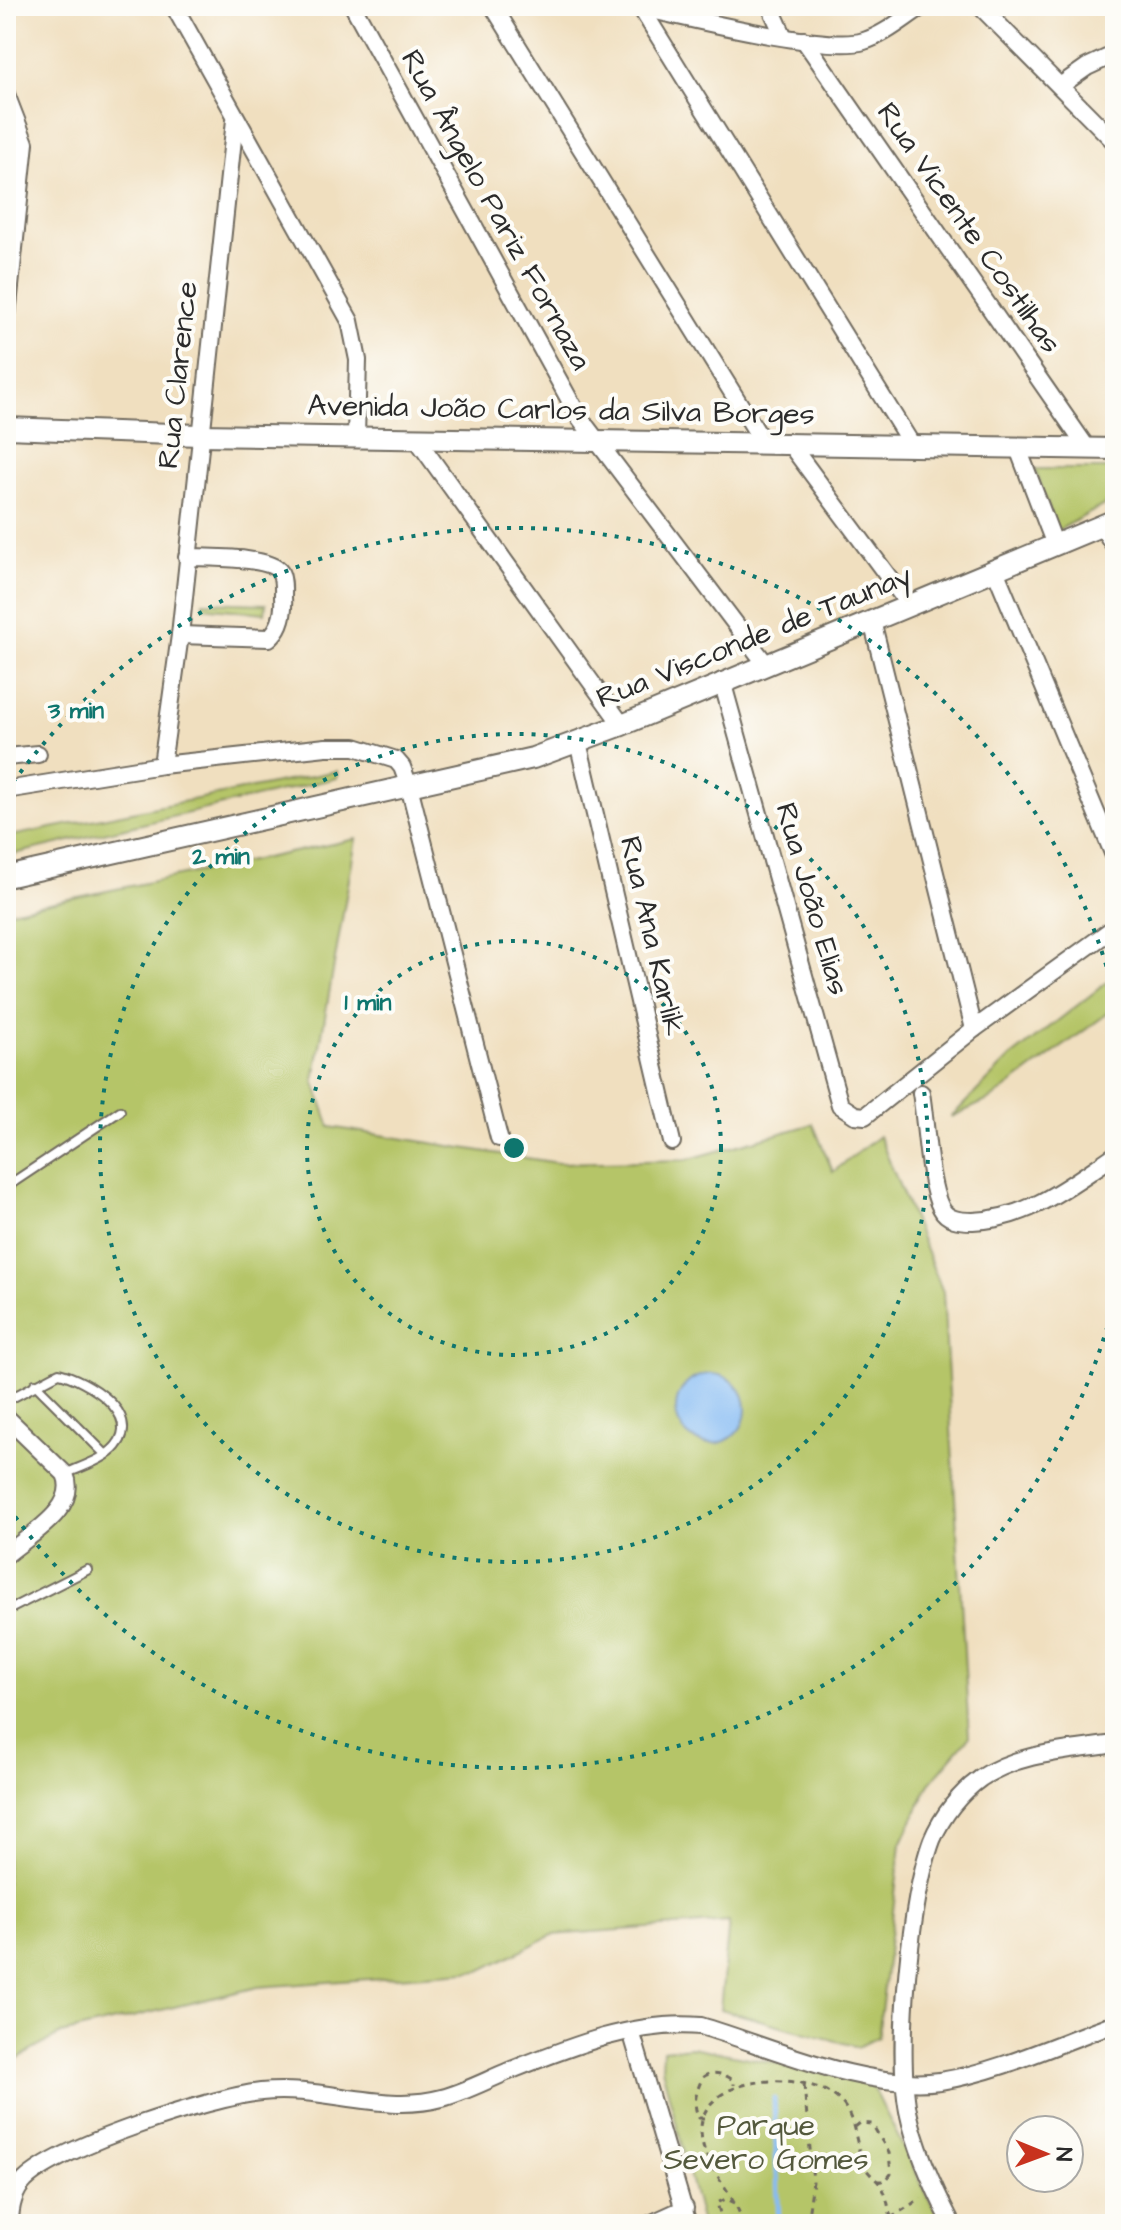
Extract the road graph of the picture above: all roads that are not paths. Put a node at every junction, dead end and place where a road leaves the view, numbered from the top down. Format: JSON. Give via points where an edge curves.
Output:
{"nodes":[{"id":1,"x":174,"y":6,"type":"edge"},
{"id":2,"x":353,"y":6,"type":"edge"},
{"id":3,"x":493,"y":6,"type":"edge"},
{"id":4,"x":770,"y":6,"type":"edge"},
{"id":5,"x":923,"y":6,"type":"edge"},
{"id":6,"x":980,"y":6,"type":"edge"},
{"id":7,"x":636,"y":7,"type":"edge"},
{"id":8,"x":783,"y":35,"type":"junction"},
{"id":9,"x":804,"y":40,"type":"junction"},
{"id":10,"x":1115,"y":54,"type":"edge"},
{"id":11,"x":1060,"y":86,"type":"junction"},
{"id":12,"x":6,"y":94,"type":"edge"},
{"id":13,"x":235,"y":120,"type":"junction"},
{"id":14,"x":1115,"y":142,"type":"edge"},
{"id":15,"x":6,"y":325,"type":"edge"},
{"id":16,"x":6,"y":428,"type":"edge"},
{"id":17,"x":199,"y":435,"type":"junction"},
{"id":18,"x":356,"y":436,"type":"junction"},
{"id":19,"x":416,"y":438,"type":"junction"},
{"id":20,"x":593,"y":439,"type":"junction"},
{"id":21,"x":763,"y":442,"type":"junction"},
{"id":22,"x":790,"y":444,"type":"junction"},
{"id":23,"x":912,"y":445,"type":"junction"},
{"id":24,"x":1017,"y":446,"type":"junction"},
{"id":25,"x":1087,"y":448,"type":"junction"},
{"id":26,"x":1115,"y":449,"type":"edge"},
{"id":27,"x":1108,"y":523,"type":"edge"},
{"id":28,"x":1055,"y":545,"type":"junction"},
{"id":29,"x":1115,"y":547,"type":"edge"},
{"id":30,"x":187,"y":557,"type":"junction"},
{"id":31,"x":995,"y":570,"type":"junction"},
{"id":32,"x":910,"y":606,"type":"junction"},
{"id":33,"x":872,"y":621,"type":"junction"},
{"id":34,"x":180,"y":635,"type":"junction"},
{"id":35,"x":765,"y":663,"type":"junction"},
{"id":36,"x":722,"y":681,"type":"junction"},
{"id":37,"x":622,"y":725,"type":"junction"},
{"id":38,"x":578,"y":742,"type":"junction"},
{"id":39,"x":38,"y":754,"type":"dead end"},
{"id":40,"x":6,"y":757,"type":"edge"},
{"id":41,"x":162,"y":765,"type":"junction"},
{"id":42,"x":409,"y":786,"type":"junction"},
{"id":43,"x":6,"y":790,"type":"edge"},
{"id":44,"x":1115,"y":858,"type":"edge"},
{"id":45,"x":6,"y":877,"type":"edge"},
{"id":46,"x":1115,"y":927,"type":"edge"},
{"id":47,"x":974,"y":1029,"type":"junction"},
{"id":48,"x":921,"y":1093,"type":"dead end"},
{"id":49,"x":120,"y":1111,"type":"dead end"},
{"id":50,"x":499,"y":1138,"type":"dead end"},
{"id":51,"x":672,"y":1142,"type":"dead end"},
{"id":52,"x":1115,"y":1155,"type":"edge"},
{"id":53,"x":6,"y":1187,"type":"edge"},
{"id":54,"x":35,"y":1384,"type":"junction"},
{"id":55,"x":6,"y":1401,"type":"edge"},
{"id":56,"x":9,"y":1425,"type":"edge"},
{"id":57,"x":105,"y":1454,"type":"junction"},
{"id":58,"x":65,"y":1474,"type":"junction"},
{"id":59,"x":6,"y":1555,"type":"edge"},
{"id":60,"x":87,"y":1570,"type":"dead end"},
{"id":61,"x":6,"y":1611,"type":"edge"},
{"id":62,"x":1115,"y":1744,"type":"edge"},
{"id":63,"x":1115,"y":2023,"type":"edge"},
{"id":64,"x":631,"y":2031,"type":"junction"},
{"id":65,"x":904,"y":2081,"type":"junction"},
{"id":66,"x":686,"y":2216,"type":"edge"},
{"id":67,"x":10,"y":2224,"type":"edge"},
{"id":68,"x":650,"y":2224,"type":"edge"},
{"id":69,"x":952,"y":2224,"type":"edge"}],
"edges":[{"from":1,"to":13,"type":"street"},
{"from":2,"to":20,"type":"street","name":"Rua Ângelo Pariz Fornaza"},
{"from":3,"to":21,"type":"street"},
{"from":4,"to":8,"type":"street"},
{"from":5,"to":9,"type":"street","via":[[864,41]]},
{"from":6,"to":11,"type":"street"},
{"from":7,"to":8,"type":"street"},
{"from":7,"to":23,"type":"street"},
{"from":8,"to":9,"type":"street"},
{"from":9,"to":25,"type":"street","name":"Rua Vicente Costilhas"},
{"from":10,"to":11,"type":"street"},
{"from":11,"to":14,"type":"street"},
{"from":12,"to":15,"type":"street","via":[[25,143]]},
{"from":13,"to":17,"type":"street","name":"Rua Clarence"},
{"from":13,"to":18,"type":"street","via":[[350,321],[358,360]]},
{"from":16,"to":17,"type":"street","name":"Avenida João Carlos da Silva Borges"},
{"from":17,"to":18,"type":"street","name":"Avenida João Carlos da Silva Borges"},
{"from":17,"to":30,"type":"street","name":"Rua Clarence"},
{"from":18,"to":19,"type":"street","name":"Avenida João Carlos da Silva Borges"},
{"from":19,"to":20,"type":"street","name":"Avenida João Carlos da Silva Borges"},
{"from":19,"to":37,"type":"street"},
{"from":20,"to":21,"type":"street","name":"Avenida João Carlos da Silva Borges"},
{"from":20,"to":35,"type":"street","name":"Rua Ângelo Pariz Fornaza"},
{"from":21,"to":22,"type":"street","name":"Avenida João Carlos da Silva Borges"},
{"from":22,"to":23,"type":"street","name":"Avenida João Carlos da Silva Borges"},
{"from":22,"to":32,"type":"street"},
{"from":23,"to":24,"type":"street","name":"Avenida João Carlos da Silva Borges"},
{"from":24,"to":25,"type":"street","name":"Avenida João Carlos da Silva Borges"},
{"from":24,"to":28,"type":"street"},
{"from":25,"to":26,"type":"street","name":"Avenida João Carlos da Silva Borges"},
{"from":27,"to":28,"type":"street","name":"Rua Visconde de Taunay"},
{"from":27,"to":29,"type":"street"},
{"from":28,"to":31,"type":"street","name":"Rua Visconde de Taunay"},
{"from":30,"to":34,"type":"street","name":"Rua Clarence"},
{"from":30,"to":34,"type":"street","via":[[258,561],[275,567],[282,577],[284,603],[279,626],[269,638]]},
{"from":31,"to":32,"type":"street","name":"Rua Visconde de Taunay"},
{"from":31,"to":44,"type":"street"},
{"from":32,"to":33,"type":"street","name":"Rua Visconde de Taunay"},
{"from":33,"to":35,"type":"street","name":"Rua Visconde de Taunay"},
{"from":33,"to":47,"type":"street"},
{"from":34,"to":41,"type":"street","name":"Rua Clarence"},
{"from":35,"to":36,"type":"street","name":"Rua Visconde de Taunay"},
{"from":36,"to":37,"type":"street","name":"Rua Visconde de Taunay"},
{"from":36,"to":47,"type":"street","name":"Rua João Elias","via":[[840,1105],[865,1116]]},
{"from":37,"to":38,"type":"street","name":"Rua Visconde de Taunay"},
{"from":38,"to":42,"type":"street","name":"Rua Visconde de Taunay","via":[[497,768]]},
{"from":38,"to":51,"type":"street","name":"Rua Ana Karlik"},
{"from":39,"to":40,"type":"street"},
{"from":41,"to":42,"type":"street","via":[[355,747],[396,760]]},
{"from":41,"to":43,"type":"street"},
{"from":42,"to":45,"type":"street","name":"Rua Visconde de Taunay"},
{"from":42,"to":50,"type":"street"},
{"from":46,"to":47,"type":"street"},
{"from":48,"to":52,"type":"street","via":[[936,1195],[946,1215],[956,1220],[1012,1216],[1047,1201]]},
{"from":49,"to":53,"type":"lane"},
{"from":54,"to":55,"type":"lane"},
{"from":54,"to":57,"type":"lane"},
{"from":54,"to":57,"type":"lane","via":[[59,1373],[106,1398],[121,1416],[124,1432],[115,1449]]},
{"from":56,"to":58,"type":"street"},
{"from":57,"to":58,"type":"lane"},
{"from":58,"to":59,"type":"street","via":[[69,1496],[62,1507]]},
{"from":60,"to":61,"type":"lane"},
{"from":62,"to":65,"type":"street","via":[[1026,1757],[999,1768],[979,1780],[943,1817],[932,1841],[911,1950]]},
{"from":63,"to":65,"type":"street","via":[[961,2077]]},
{"from":64,"to":65,"type":"street","via":[[701,2026],[834,2067]]},
{"from":64,"to":66,"type":"street"},
{"from":64,"to":67,"type":"street","via":[[440,2099],[398,2103],[287,2091],[193,2107],[49,2162],[13,2197]]},
{"from":65,"to":69,"type":"street","via":[[912,2124]]},
{"from":66,"to":68,"type":"street"}]}
